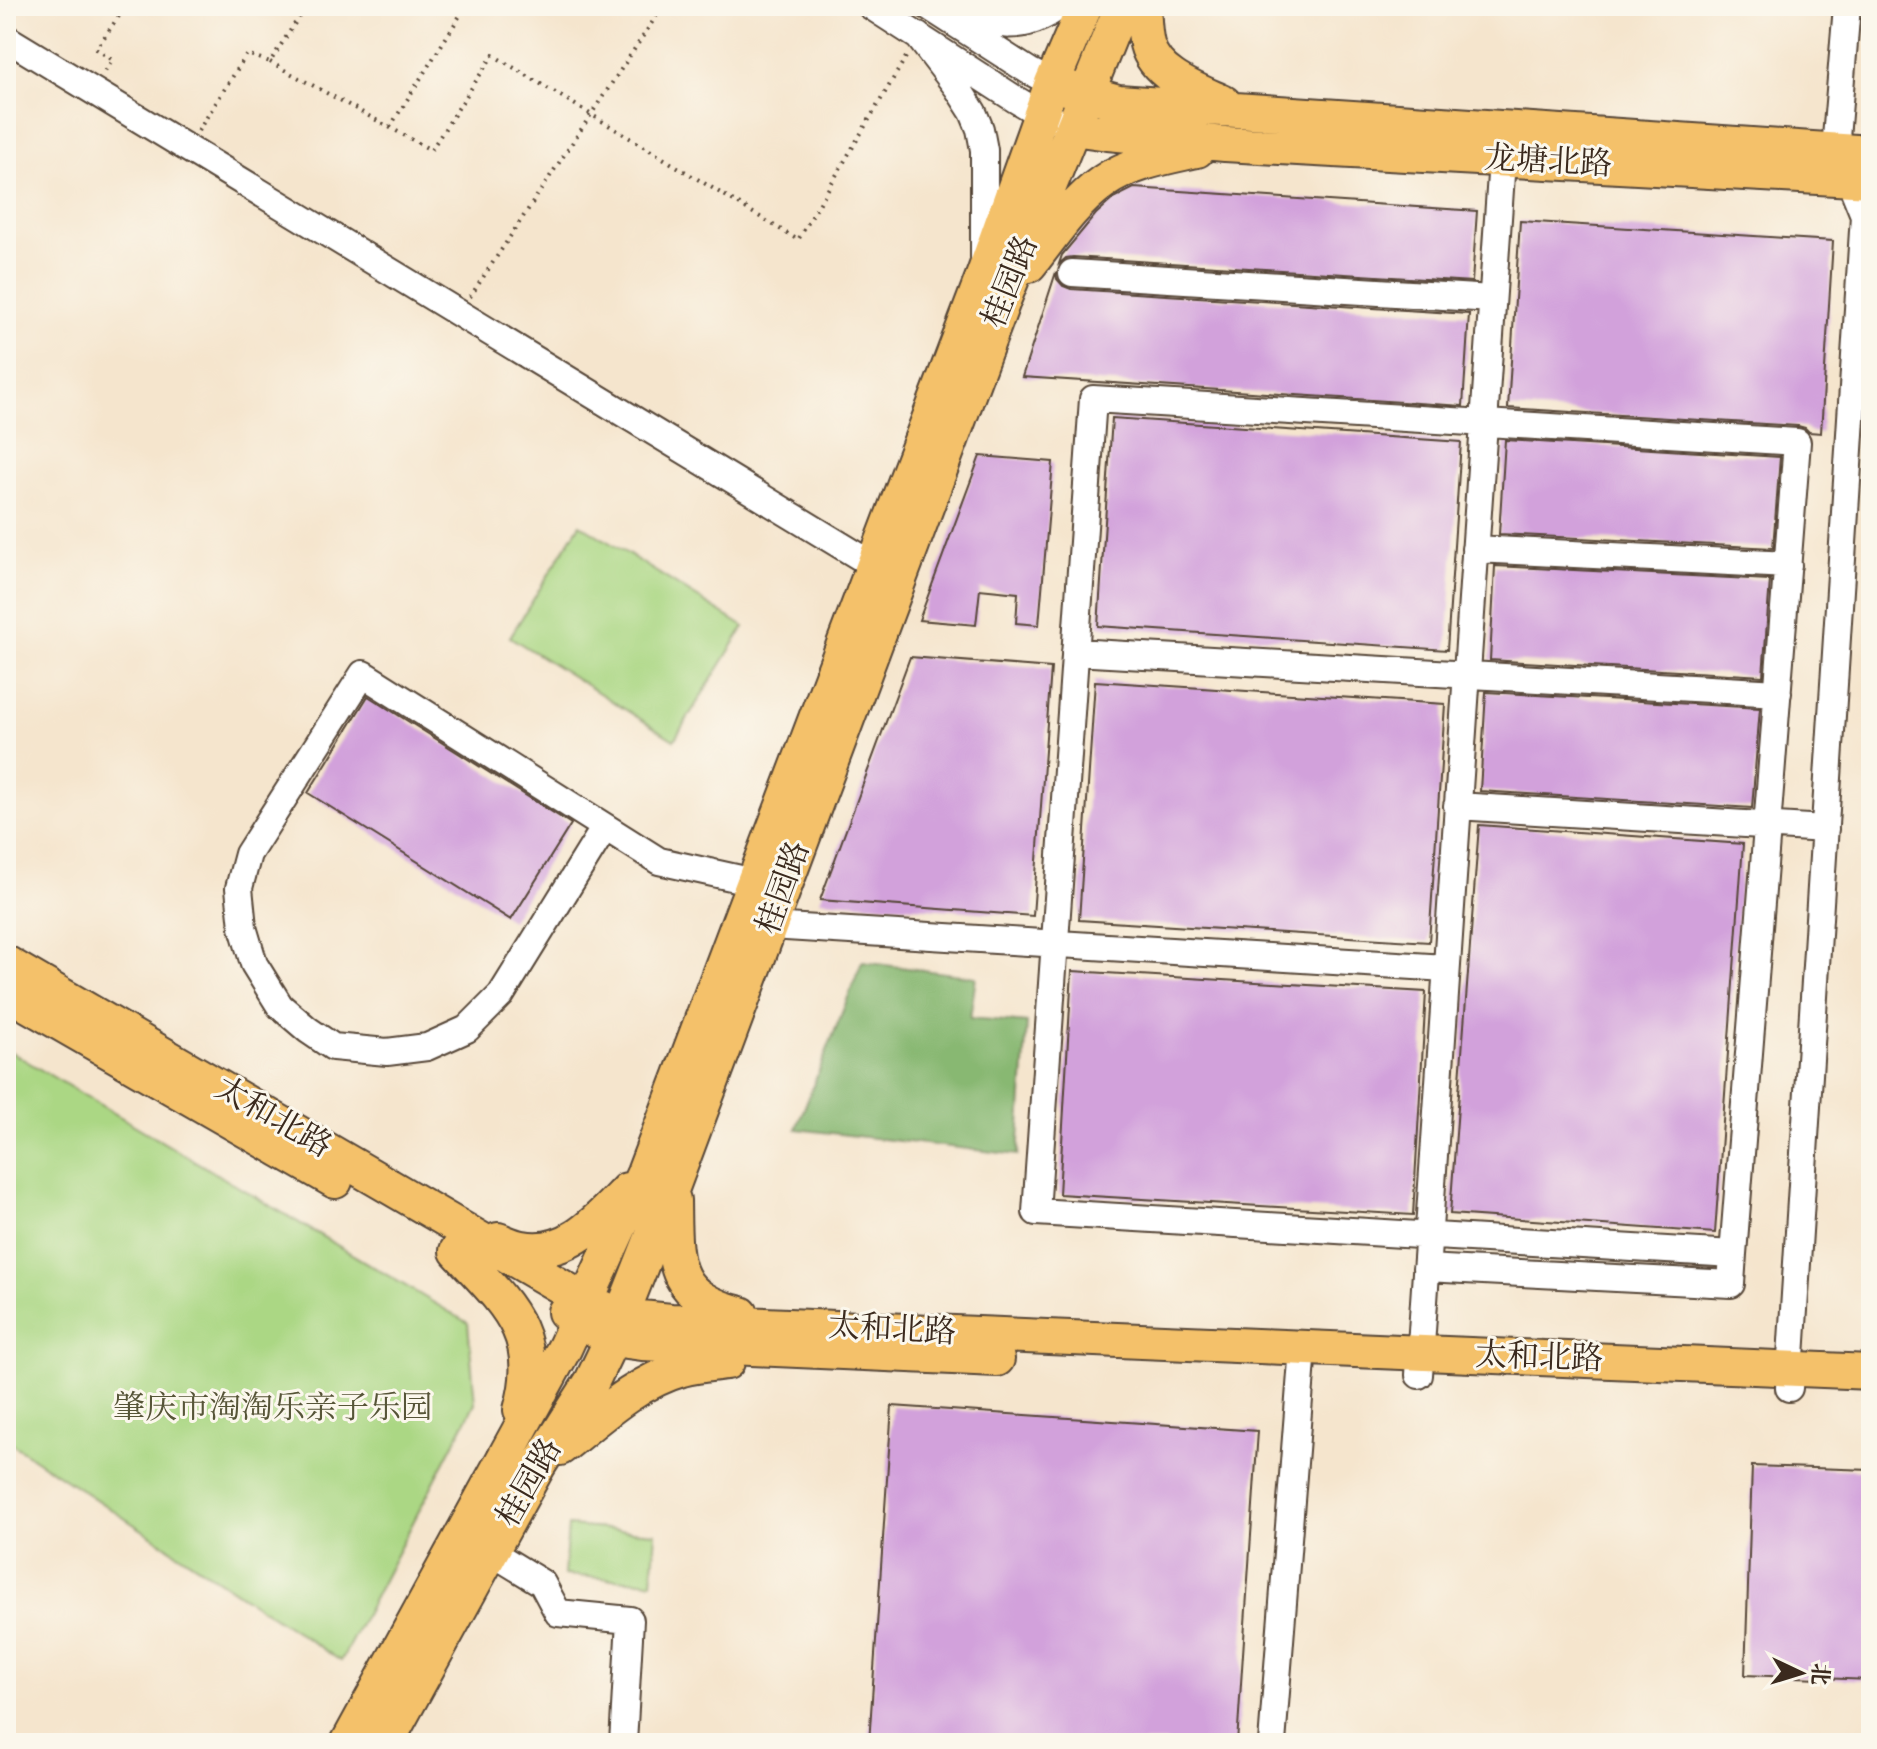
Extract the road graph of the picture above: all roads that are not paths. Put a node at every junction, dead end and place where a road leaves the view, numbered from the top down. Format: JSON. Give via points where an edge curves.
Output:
{"nodes":[{"id":1,"x":871,"y":6,"type":"edge"},
{"id":2,"x":929,"y":6,"type":"edge"},
{"id":3,"x":1059,"y":6,"type":"edge"},
{"id":4,"x":1085,"y":6,"type":"edge"},
{"id":5,"x":1122,"y":6,"type":"edge"},
{"id":6,"x":1143,"y":6,"type":"edge"},
{"id":7,"x":1847,"y":6,"type":"edge"},
{"id":8,"x":918,"y":36,"type":"junction"},
{"id":9,"x":6,"y":38,"type":"edge"},
{"id":10,"x":1087,"y":95,"type":"junction"},
{"id":11,"x":1046,"y":98,"type":"junction"},
{"id":12,"x":1238,"y":111,"type":"junction"},
{"id":13,"x":1073,"y":128,"type":"junction"},
{"id":14,"x":1225,"y":144,"type":"junction"},
{"id":15,"x":1502,"y":160,"type":"junction"},
{"id":16,"x":1857,"y":165,"type":"edge"},
{"id":17,"x":1072,"y":273,"type":"dead end"},
{"id":18,"x":993,"y":288,"type":"junction"},
{"id":19,"x":1492,"y":299,"type":"junction"},
{"id":20,"x":1484,"y":423,"type":"junction"},
{"id":21,"x":1475,"y":549,"type":"junction"},
{"id":22,"x":1788,"y":565,"type":"junction"},
{"id":23,"x":886,"y":572,"type":"junction"},
{"id":24,"x":1075,"y":652,"type":"junction"},
{"id":25,"x":1467,"y":675,"type":"junction"},
{"id":26,"x":1778,"y":693,"type":"junction"},
{"id":27,"x":1457,"y":806,"type":"junction"},
{"id":28,"x":1767,"y":825,"type":"junction"},
{"id":29,"x":605,"y":827,"type":"junction"},
{"id":30,"x":1825,"y":829,"type":"junction"},
{"id":31,"x":754,"y":882,"type":"junction"},
{"id":32,"x":770,"y":926,"type":"junction"},
{"id":33,"x":1055,"y":944,"type":"junction"},
{"id":34,"x":6,"y":963,"type":"edge"},
{"id":35,"x":1446,"y":968,"type":"junction"},
{"id":36,"x":6,"y":992,"type":"edge"},
{"id":37,"x":659,"y":1179,"type":"junction"},
{"id":38,"x":1428,"y":1235,"type":"junction"},
{"id":39,"x":457,"y":1238,"type":"junction"},
{"id":40,"x":1733,"y":1254,"type":"junction"},
{"id":41,"x":1426,"y":1268,"type":"junction"},
{"id":42,"x":582,"y":1310,"type":"junction"},
{"id":43,"x":788,"y":1326,"type":"junction"},
{"id":44,"x":617,"y":1327,"type":"junction"},
{"id":45,"x":763,"y":1349,"type":"junction"},
{"id":46,"x":1302,"y":1359,"type":"junction"},
{"id":47,"x":1419,"y":1364,"type":"junction"},
{"id":48,"x":1871,"y":1372,"type":"edge"},
{"id":49,"x":1789,"y":1378,"type":"junction"},
{"id":50,"x":1871,"y":1391,"type":"edge"},
{"id":51,"x":509,"y":1447,"type":"junction"},
{"id":52,"x":538,"y":1466,"type":"junction"},
{"id":53,"x":491,"y":1552,"type":"junction"},
{"id":54,"x":348,"y":1743,"type":"edge"},
{"id":55,"x":386,"y":1743,"type":"edge"},
{"id":56,"x":623,"y":1743,"type":"edge"},
{"id":57,"x":1272,"y":1743,"type":"edge"}],
"edges":[{"from":1,"to":8,"type":"street"},
{"from":2,"to":3,"type":"street","via":[[988,24],[1010,25],[1030,22]]},
{"from":2,"to":11,"type":"street","via":[[1029,71]]},
{"from":4,"to":11,"type":"main road"},
{"from":5,"to":10,"type":"main road","name":"桂园路"},
{"from":6,"to":12,"type":"main road","via":[[1154,60],[1178,80]]},
{"from":7,"to":16,"type":"street"},
{"from":8,"to":11,"type":"street"},
{"from":8,"to":18,"type":"street","via":[[957,87],[980,129]]},
{"from":9,"to":23,"type":"street"},
{"from":10,"to":11,"type":"main road","name":"龙塘北路"},
{"from":10,"to":12,"type":"main road","name":"龙塘北路"},
{"from":10,"to":13,"type":"main road","name":"桂园路"},
{"from":11,"to":13,"type":"street"},
{"from":11,"to":18,"type":"main road"},
{"from":12,"to":16,"type":"main road","name":"龙塘北路"},
{"from":13,"to":14,"type":"main road"},
{"from":13,"to":18,"type":"main road","name":"桂园路"},
{"from":14,"to":15,"type":"main road","name":"龙塘北路"},
{"from":14,"to":18,"type":"main road","via":[[1129,168],[1104,181]]},
{"from":15,"to":16,"type":"main road","name":"龙塘北路"},
{"from":15,"to":19,"type":"street"},
{"from":16,"to":30,"type":"street","via":[[1864,215]]},
{"from":17,"to":19,"type":"street"},
{"from":18,"to":23,"type":"main road","name":"桂园路"},
{"from":19,"to":20,"type":"street"},
{"from":20,"to":21,"type":"street"},
{"from":20,"to":22,"type":"street","via":[[1797,442]]},
{"from":20,"to":24,"type":"street","via":[[1093,399]]},
{"from":21,"to":22,"type":"street"},
{"from":21,"to":25,"type":"street"},
{"from":22,"to":26,"type":"street"},
{"from":23,"to":31,"type":"main road"},
{"from":23,"to":32,"type":"main road","name":"桂园路"},
{"from":24,"to":25,"type":"street"},
{"from":24,"to":33,"type":"street"},
{"from":25,"to":26,"type":"street"},
{"from":25,"to":27,"type":"street"},
{"from":26,"to":28,"type":"street"},
{"from":27,"to":28,"type":"street"},
{"from":27,"to":35,"type":"street"},
{"from":28,"to":30,"type":"street"},
{"from":28,"to":40,"type":"street"},
{"from":29,"to":29,"type":"street","via":[[363,674],[248,854],[239,888],[254,964],[280,1006],[333,1047],[387,1052],[427,1047],[467,1029],[501,995]]},
{"from":29,"to":31,"type":"street","via":[[659,861]]},
{"from":30,"to":49,"type":"street"},
{"from":31,"to":37,"type":"main road"},
{"from":32,"to":33,"type":"street"},
{"from":32,"to":37,"type":"main road","name":"桂园路"},
{"from":33,"to":35,"type":"street"},
{"from":33,"to":38,"type":"street","via":[[1036,1212]]},
{"from":34,"to":39,"type":"main road","name":"太和北路"},
{"from":35,"to":38,"type":"street"},
{"from":36,"to":39,"type":"main road","name":"太和北路"},
{"from":37,"to":39,"type":"main road","via":[[560,1245],[542,1250]]},
{"from":37,"to":42,"type":"main road"},
{"from":37,"to":43,"type":"main road","via":[[675,1261],[697,1296],[718,1309]]},
{"from":37,"to":44,"type":"main road","name":"桂园路"},
{"from":38,"to":40,"type":"street"},
{"from":38,"to":41,"type":"street"},
{"from":39,"to":42,"type":"main road","name":"太和北路"},
{"from":39,"to":51,"type":"main road","via":[[508,1307],[525,1341],[526,1393]]},
{"from":40,"to":41,"type":"street","via":[[1731,1284]]},
{"from":41,"to":47,"type":"street"},
{"from":42,"to":44,"type":"main road","name":"太和北路"},
{"from":42,"to":51,"type":"main road"},
{"from":43,"to":44,"type":"main road","name":"太和北路","via":[[656,1320]]},
{"from":43,"to":46,"type":"main road","name":"太和北路"},
{"from":44,"to":45,"type":"main road","name":"太和北路","via":[[642,1343]]},
{"from":44,"to":52,"type":"main road","name":"桂园路","via":[[592,1381]]},
{"from":45,"to":46,"type":"main road","name":"太和北路"},
{"from":45,"to":52,"type":"main road","via":[[741,1361],[683,1369],[631,1392]]},
{"from":46,"to":47,"type":"main road","name":"太和北路"},
{"from":46,"to":57,"type":"street"},
{"from":47,"to":49,"type":"main road","name":"太和北路"},
{"from":48,"to":49,"type":"main road","name":"太和北路"},
{"from":49,"to":50,"type":"main road","name":"太和北路"},
{"from":51,"to":54,"type":"main road"},
{"from":52,"to":53,"type":"main road","name":"桂园路"},
{"from":53,"to":55,"type":"main road","name":"桂园路"},
{"from":53,"to":56,"type":"street","via":[[542,1583],[558,1613],[630,1620]]}]}
